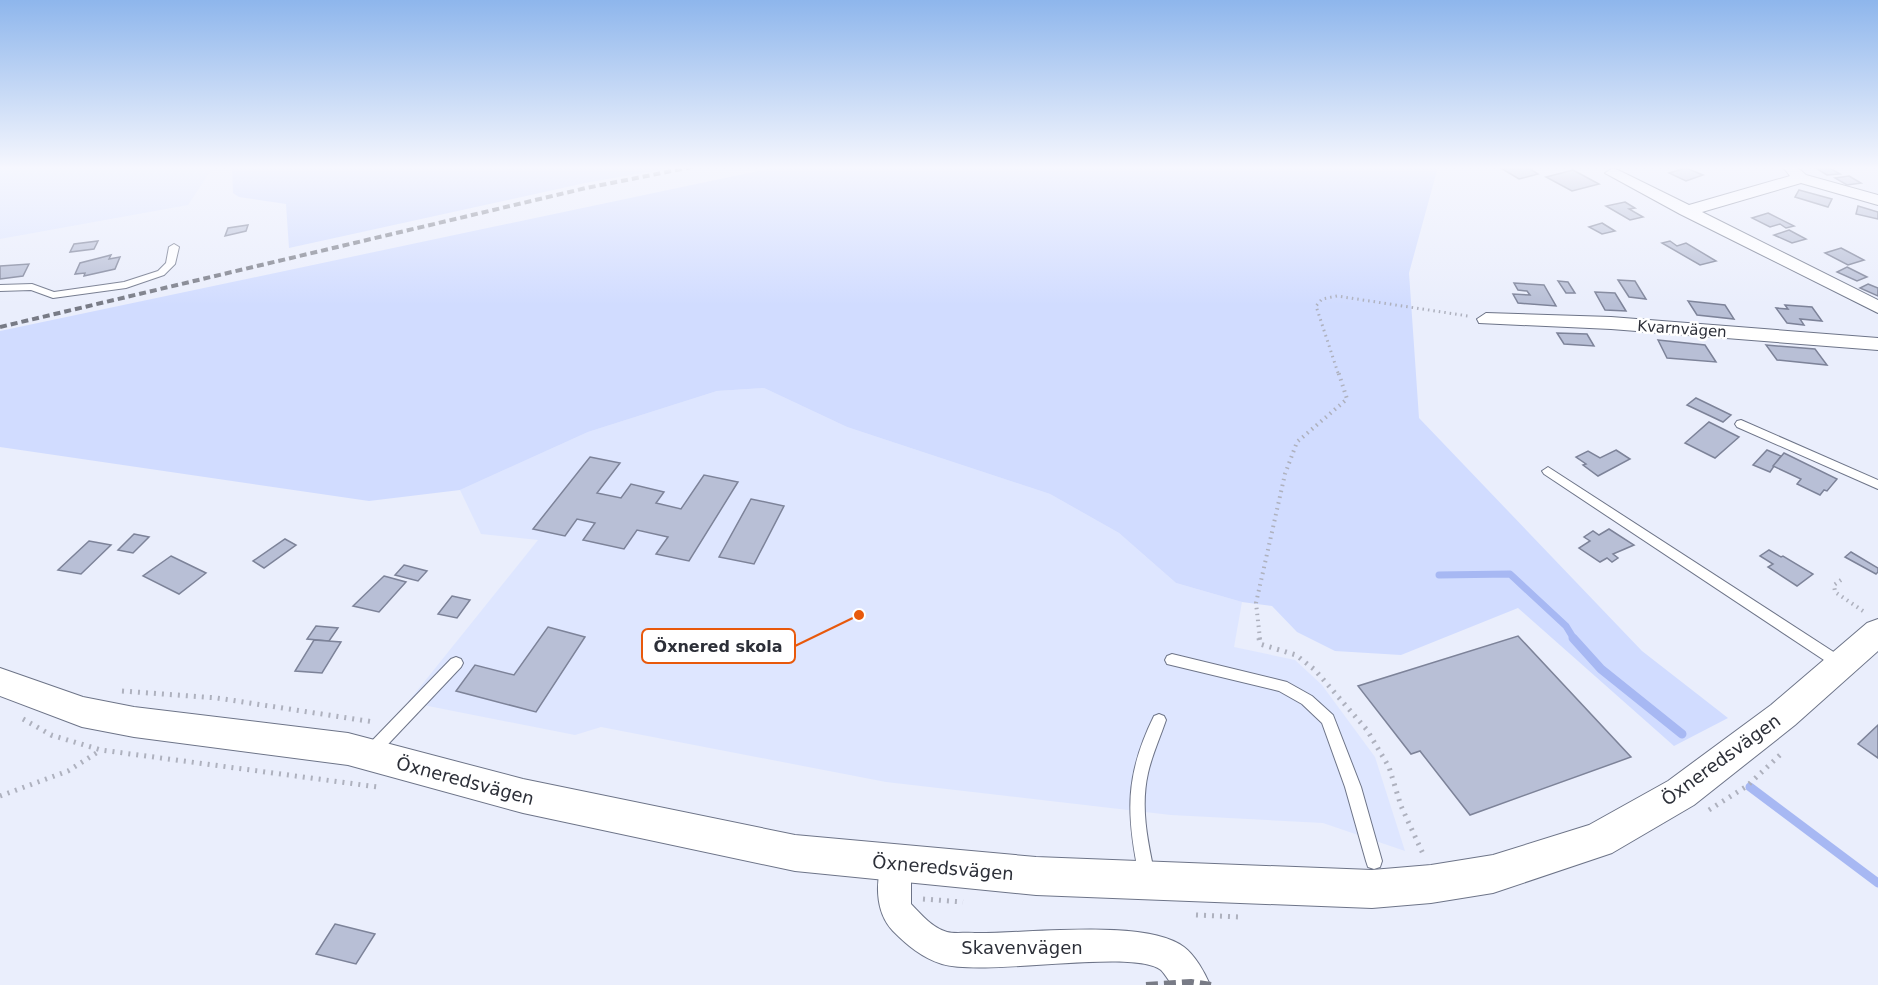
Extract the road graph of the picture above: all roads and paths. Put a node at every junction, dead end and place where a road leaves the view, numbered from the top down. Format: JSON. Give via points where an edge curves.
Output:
{"nodes":[{"id":1,"x":1690,"y":213,"type":"edge"},
{"id":2,"x":174,"y":247,"type":"dead end"},
{"id":3,"x":0,"y":288,"type":"edge"},
{"id":4,"x":1878,"y":307,"type":"edge"},
{"id":5,"x":1486,"y":319,"type":"joint"},
{"id":6,"x":1878,"y":344,"type":"edge"},
{"id":7,"x":1741,"y":424,"type":"dead end"},
{"id":8,"x":1548,"y":471,"type":"dead end"},
{"id":9,"x":1878,"y":485,"type":"edge"},
{"id":10,"x":1841,"y":580,"type":"dead end"},
{"id":11,"x":1869,"y":619,"type":"edge"},
{"id":12,"x":1172,"y":660,"type":"dead end"},
{"id":13,"x":456,"y":663,"type":"dead end"},
{"id":14,"x":1841,"y":664,"type":"junction"},
{"id":15,"x":0,"y":682,"type":"edge"},
{"id":16,"x":82,"y":712,"type":"junction"},
{"id":17,"x":1159,"y":720,"type":"dead end"},
{"id":18,"x":51,"y":735,"type":"dead end"},
{"id":19,"x":379,"y":744,"type":"junction"},
{"id":20,"x":0,"y":796,"type":"edge"},
{"id":21,"x":1435,"y":855,"type":"dead end"},
{"id":22,"x":1425,"y":856,"type":"junction"},
{"id":23,"x":1374,"y":861,"type":"joint"},
{"id":24,"x":896,"y":864,"type":"junction"},
{"id":25,"x":1148,"y":880,"type":"junction"},
{"id":26,"x":1192,"y":985,"type":"edge"}],
"edges":[{"from":1,"to":4,"type":"street"},
{"from":2,"to":3,"type":"lane","via":[[170,264],[161,273],[126,285],[53,295],[32,287]]},
{"from":5,"to":6,"type":"street","name":"Kvarnvägen","via":[[1611,323]]},
{"from":5,"to":22,"type":"path","via":[[1337,296],[1322,299],[1316,306],[1347,399],[1297,442],[1285,474],[1256,603],[1260,644],[1296,655],[1315,670],[1367,730],[1389,766],[1401,806]]},
{"from":7,"to":9,"type":"lane"},
{"from":8,"to":14,"type":"lane"},
{"from":10,"to":11,"type":"path","via":[[1834,585],[1835,592]]},
{"from":11,"to":14,"type":"street","name":"Öxneredsvägen"},
{"from":12,"to":23,"type":"lane","via":[[1282,686],[1307,700],[1328,719]]},
{"from":13,"to":19,"type":"lane"},
{"from":14,"to":25,"type":"street","name":"Öxneredsvägen","via":[[1783,716],[1681,793],[1598,840],[1544,859],[1493,874],[1372,889]]},
{"from":15,"to":16,"type":"street","name":"Öxneredsvägen"},
{"from":16,"to":19,"type":"street","name":"Öxneredsvägen","via":[[281,739]]},
{"from":16,"to":19,"type":"path","via":[[105,690],[217,698],[375,723]]},
{"from":17,"to":25,"type":"lane","via":[[1140,773],[1137,796],[1137,821]]},
{"from":18,"to":20,"type":"path","via":[[101,750],[68,771]]},
{"from":19,"to":24,"type":"street","name":"Öxneredsvägen","via":[[451,778],[661,827],[795,853]]},
{"from":21,"to":22,"type":"path"},
{"from":22,"to":23,"type":"path"},
{"from":24,"to":25,"type":"street","name":"Öxneredsvägen","via":[[1036,876]]},
{"from":24,"to":26,"type":"street","name":"Skavenvägen","via":[[897,912],[921,936],[944,948],[1128,946],[1173,959]]}]}
